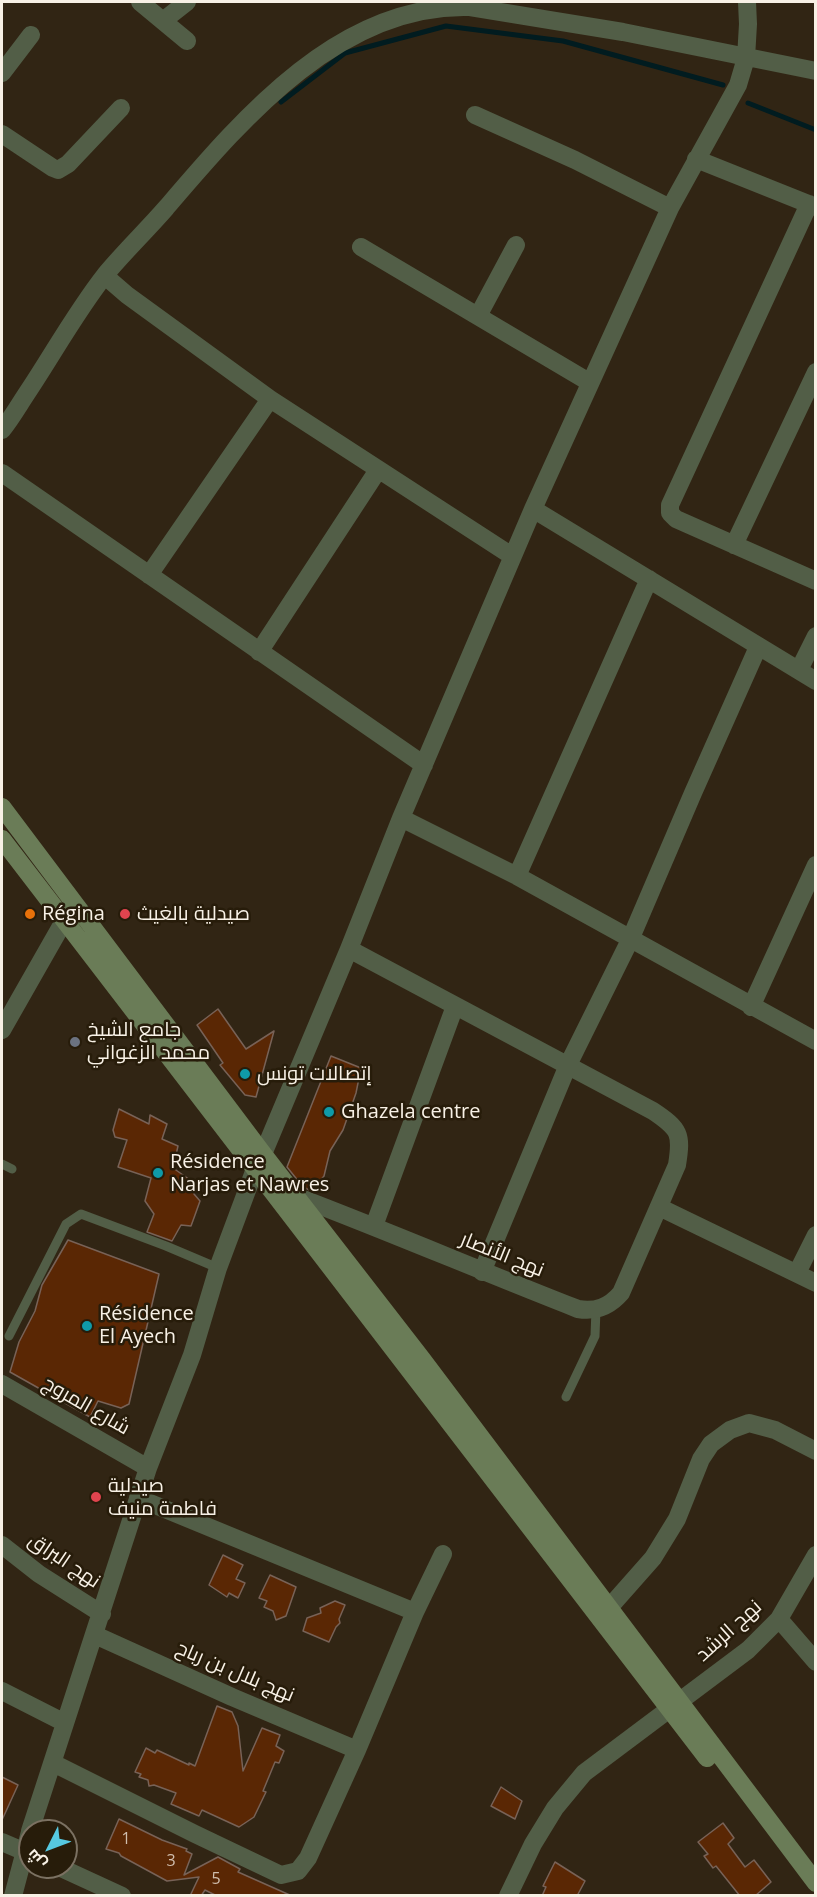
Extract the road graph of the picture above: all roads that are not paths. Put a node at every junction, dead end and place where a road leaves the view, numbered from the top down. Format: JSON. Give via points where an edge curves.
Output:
{"nodes":[{"id":1,"x":140,"y":2,"type":"edge"},
{"id":2,"x":187,"y":2,"type":"edge"},
{"id":3,"x":747,"y":2,"type":"edge"},
{"id":4,"x":164,"y":20,"type":"junction"},
{"id":5,"x":31,"y":35,"type":"dead end"},
{"id":6,"x":187,"y":41,"type":"dead end"},
{"id":7,"x":746,"y":58,"type":"junction"},
{"id":8,"x":816,"y":71,"type":"edge"},
{"id":9,"x":2,"y":73,"type":"edge"},
{"id":10,"x":121,"y":108,"type":"dead end"},
{"id":11,"x":475,"y":115,"type":"dead end"},
{"id":12,"x":2,"y":134,"type":"edge"},
{"id":13,"x":696,"y":159,"type":"junction"},
{"id":14,"x":812,"y":205,"type":"edge"},
{"id":15,"x":670,"y":208,"type":"junction"},
{"id":16,"x":516,"y":245,"type":"dead end"},
{"id":17,"x":361,"y":247,"type":"dead end"},
{"id":18,"x":105,"y":276,"type":"junction"},
{"id":19,"x":478,"y":316,"type":"junction"},
{"id":20,"x":816,"y":372,"type":"edge"},
{"id":21,"x":589,"y":382,"type":"junction"},
{"id":22,"x":270,"y":399,"type":"junction"},
{"id":23,"x":2,"y":430,"type":"edge"},
{"id":24,"x":378,"y":470,"type":"junction"},
{"id":25,"x":2,"y":473,"type":"edge"},
{"id":26,"x":532,"y":509,"type":"junction"},
{"id":27,"x":734,"y":545,"type":"junction"},
{"id":28,"x":512,"y":556,"type":"junction"},
{"id":29,"x":149,"y":575,"type":"junction"},
{"id":30,"x":649,"y":579,"type":"junction"},
{"id":31,"x":816,"y":581,"type":"edge"},
{"id":32,"x":816,"y":636,"type":"edge"},
{"id":33,"x":759,"y":647,"type":"junction"},
{"id":34,"x":259,"y":652,"type":"junction"},
{"id":35,"x":799,"y":670,"type":"junction"},
{"id":36,"x":816,"y":681,"type":"edge"},
{"id":37,"x":424,"y":765,"type":"junction"},
{"id":38,"x":2,"y":807,"type":"edge"},
{"id":39,"x":401,"y":818,"type":"junction"},
{"id":40,"x":2,"y":839,"type":"edge"},
{"id":41,"x":816,"y":866,"type":"edge"},
{"id":42,"x":517,"y":876,"type":"junction"},
{"id":43,"x":69,"y":912,"type":"junction"},
{"id":44,"x":630,"y":940,"type":"junction"},
{"id":45,"x":349,"y":949,"type":"junction"},
{"id":46,"x":455,"y":1006,"type":"junction"},
{"id":47,"x":752,"y":1007,"type":"junction"},
{"id":48,"x":2,"y":1030,"type":"edge"},
{"id":49,"x":816,"y":1041,"type":"edge"},
{"id":50,"x":567,"y":1065,"type":"junction"},
{"id":51,"x":259,"y":1162,"type":"junction"},
{"id":52,"x":2,"y":1164,"type":"edge"},
{"id":53,"x":12,"y":1169,"type":"dead end"},
{"id":54,"x":275,"y":1195,"type":"junction"},
{"id":55,"x":295,"y":1196,"type":"junction"},
{"id":56,"x":659,"y":1207,"type":"junction"},
{"id":57,"x":374,"y":1226,"type":"junction"},
{"id":58,"x":816,"y":1235,"type":"edge"},
{"id":59,"x":218,"y":1268,"type":"junction"},
{"id":60,"x":482,"y":1272,"type":"junction"},
{"id":61,"x":797,"y":1273,"type":"junction"},
{"id":62,"x":816,"y":1283,"type":"edge"},
{"id":63,"x":596,"y":1309,"type":"junction"},
{"id":64,"x":9,"y":1336,"type":"dead end"},
{"id":65,"x":2,"y":1384,"type":"edge"},
{"id":66,"x":566,"y":1397,"type":"dead end"},
{"id":67,"x":816,"y":1451,"type":"edge"},
{"id":68,"x":148,"y":1468,"type":"junction"},
{"id":69,"x":138,"y":1498,"type":"junction"},
{"id":70,"x":2,"y":1545,"type":"edge"},
{"id":71,"x":443,"y":1554,"type":"dead end"},
{"id":72,"x":816,"y":1555,"type":"edge"},
{"id":73,"x":415,"y":1612,"type":"junction"},
{"id":74,"x":605,"y":1613,"type":"junction"},
{"id":75,"x":102,"y":1614,"type":"junction"},
{"id":76,"x":778,"y":1619,"type":"junction"},
{"id":77,"x":95,"y":1635,"type":"junction"},
{"id":78,"x":816,"y":1662,"type":"edge"},
{"id":79,"x":2,"y":1691,"type":"edge"},
{"id":80,"x":675,"y":1705,"type":"junction"},
{"id":81,"x":65,"y":1724,"type":"junction"},
{"id":82,"x":357,"y":1750,"type":"junction"},
{"id":83,"x":53,"y":1763,"type":"junction"},
{"id":84,"x":34,"y":1819,"type":"edge"},
{"id":85,"x":2,"y":1842,"type":"edge"},
{"id":86,"x":18,"y":1849,"type":"edge"},
{"id":87,"x":78,"y":1876,"type":"edge"},
{"id":88,"x":19,"y":1879,"type":"edge"},
{"id":89,"x":816,"y":1883,"type":"edge"},
{"id":90,"x":13,"y":1896,"type":"edge"},
{"id":91,"x":122,"y":1896,"type":"edge"},
{"id":92,"x":508,"y":1896,"type":"edge"},
{"id":93,"x":810,"y":1896,"type":"edge"}],
"edges":[{"from":1,"to":4,"type":"street"},
{"from":2,"to":4,"type":"street"},
{"from":3,"to":7,"type":"street"},
{"from":4,"to":6,"type":"street"},
{"from":5,"to":9,"type":"street"},
{"from":7,"to":8,"type":"street"},
{"from":7,"to":13,"type":"street","via":[[738,85]]},
{"from":7,"to":18,"type":"street","via":[[470,7],[412,14],[364,30],[329,50],[265,99]]},
{"from":10,"to":12,"type":"street","via":[[58,170]]},
{"from":11,"to":15,"type":"street"},
{"from":13,"to":14,"type":"street"},
{"from":13,"to":15,"type":"street"},
{"from":14,"to":27,"type":"street","via":[[670,505],[670,513],[676,519]]},
{"from":15,"to":21,"type":"street"},
{"from":16,"to":19,"type":"street"},
{"from":17,"to":19,"type":"street"},
{"from":18,"to":22,"type":"street"},
{"from":18,"to":23,"type":"street"},
{"from":19,"to":21,"type":"street"},
{"from":20,"to":27,"type":"street"},
{"from":21,"to":26,"type":"street"},
{"from":22,"to":24,"type":"street"},
{"from":22,"to":29,"type":"street"},
{"from":24,"to":28,"type":"street"},
{"from":24,"to":34,"type":"street"},
{"from":25,"to":29,"type":"street"},
{"from":26,"to":28,"type":"street"},
{"from":26,"to":30,"type":"street"},
{"from":27,"to":31,"type":"street"},
{"from":28,"to":37,"type":"street"},
{"from":29,"to":34,"type":"street"},
{"from":30,"to":33,"type":"street"},
{"from":30,"to":42,"type":"street"},
{"from":32,"to":35,"type":"street"},
{"from":33,"to":35,"type":"street"},
{"from":33,"to":44,"type":"street"},
{"from":34,"to":37,"type":"street"},
{"from":35,"to":36,"type":"street"},
{"from":37,"to":39,"type":"street"},
{"from":38,"to":43,"type":"street"},
{"from":39,"to":42,"type":"street"},
{"from":39,"to":45,"type":"street"},
{"from":40,"to":43,"type":"street"},
{"from":41,"to":47,"type":"street"},
{"from":42,"to":44,"type":"street"},
{"from":43,"to":48,"type":"street"},
{"from":43,"to":51,"type":"street"},
{"from":44,"to":47,"type":"street"},
{"from":44,"to":50,"type":"street"},
{"from":45,"to":46,"type":"street"},
{"from":45,"to":51,"type":"street"},
{"from":46,"to":50,"type":"street"},
{"from":46,"to":57,"type":"street"},
{"from":47,"to":49,"type":"street"},
{"from":50,"to":56,"type":"street","via":[[665,1119],[680,1136],[677,1165]]},
{"from":50,"to":60,"type":"street"},
{"from":51,"to":54,"type":"street"},
{"from":51,"to":55,"type":"street"},
{"from":51,"to":59,"type":"street"},
{"from":52,"to":53,"type":"lane"},
{"from":54,"to":55,"type":"street","name":"نهج الأنصار"},
{"from":54,"to":74,"type":"street"},
{"from":55,"to":57,"type":"street","name":"نهج الأنصار"},
{"from":55,"to":74,"type":"street","via":[[422,1359]]},
{"from":56,"to":61,"type":"street"},
{"from":56,"to":63,"type":"street","via":[[621,1293],[613,1303]]},
{"from":57,"to":60,"type":"street","name":"نهج الأنصار"},
{"from":58,"to":61,"type":"street"},
{"from":59,"to":64,"type":"lane","via":[[81,1214],[66,1224]]},
{"from":59,"to":68,"type":"street","via":[[192,1355]]},
{"from":60,"to":63,"type":"street","name":"نهج الأنصار","via":[[578,1309]]},
{"from":61,"to":62,"type":"street"},
{"from":63,"to":66,"type":"lane","via":[[596,1336]]},
{"from":65,"to":68,"type":"street","name":"شارع المروج"},
{"from":67,"to":74,"type":"street","via":[[776,1430],[749,1423],[720,1437],[701,1460],[677,1519],[653,1558]]},
{"from":68,"to":69,"type":"street"},
{"from":69,"to":73,"type":"street"},
{"from":69,"to":75,"type":"street"},
{"from":70,"to":75,"type":"street","name":"نهج البراق"},
{"from":71,"to":73,"type":"street"},
{"from":72,"to":76,"type":"street","name":"نهج الرشد"},
{"from":73,"to":82,"type":"street"},
{"from":74,"to":80,"type":"street"},
{"from":75,"to":77,"type":"street"},
{"from":76,"to":78,"type":"street"},
{"from":76,"to":80,"type":"street","name":"نهج الرشد","via":[[748,1650]]},
{"from":77,"to":81,"type":"street"},
{"from":77,"to":82,"type":"street","name":"نهج بلال بن رباح"},
{"from":79,"to":81,"type":"street"},
{"from":80,"to":89,"type":"street"},
{"from":80,"to":92,"type":"street","name":"نهج الرشد","via":[[584,1773],[555,1808]]},
{"from":80,"to":93,"type":"street"},
{"from":81,"to":83,"type":"street"},
{"from":82,"to":83,"type":"street","via":[[308,1858],[298,1871],[281,1875]]},
{"from":83,"to":84,"type":"street"},
{"from":85,"to":86,"type":"street"},
{"from":87,"to":91,"type":"street"},
{"from":88,"to":90,"type":"street"}]}
